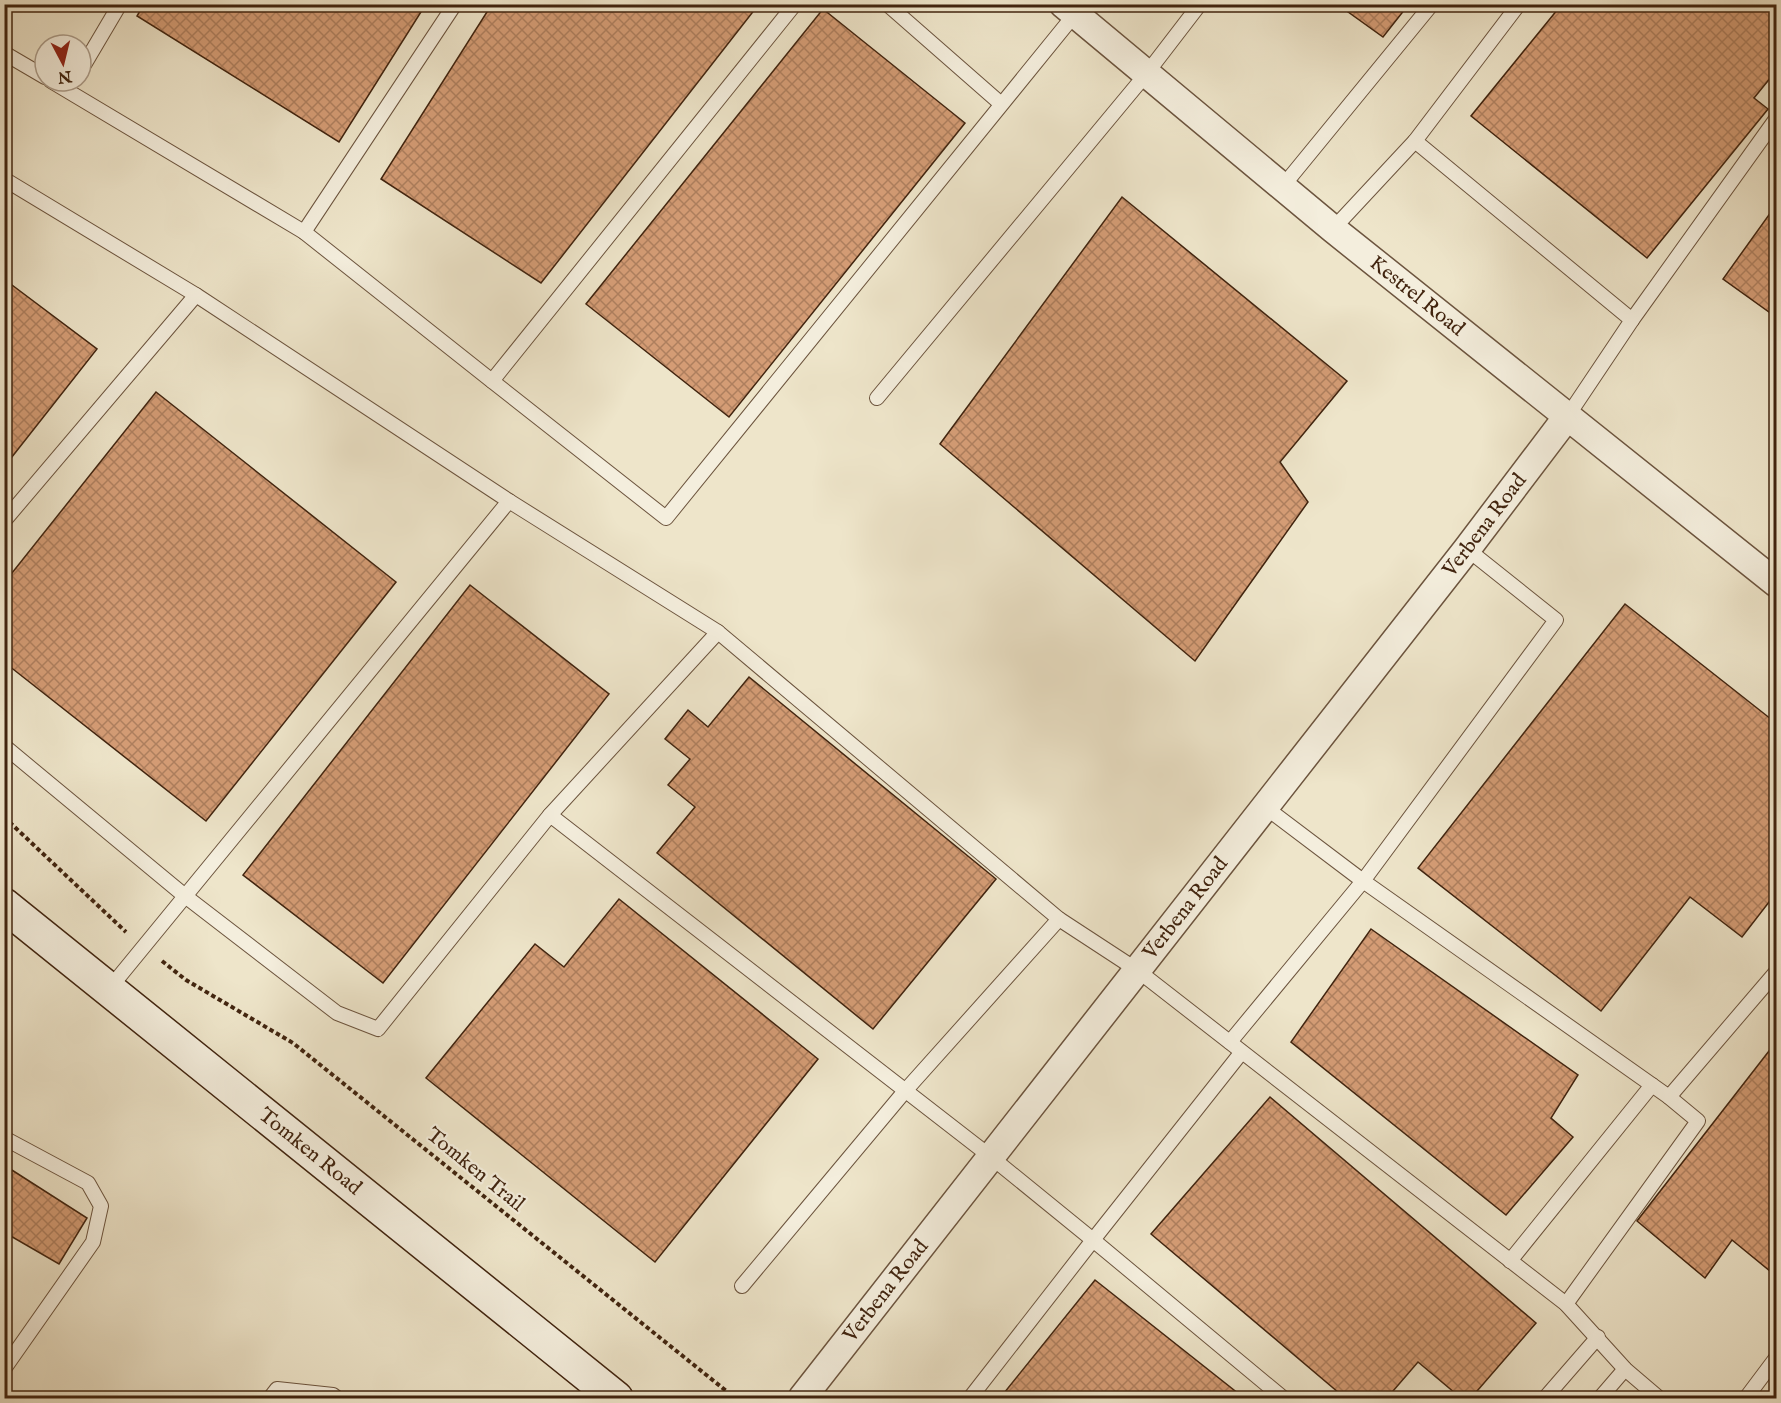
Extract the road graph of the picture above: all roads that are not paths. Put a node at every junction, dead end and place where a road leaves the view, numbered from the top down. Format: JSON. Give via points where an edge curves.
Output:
{"nodes":[{"id":1,"x":120,"y":4,"type":"edge"},
{"id":2,"x":455,"y":4,"type":"edge"},
{"id":3,"x":795,"y":4,"type":"edge"},
{"id":4,"x":887,"y":4,"type":"edge"},
{"id":5,"x":1200,"y":4,"type":"edge"},
{"id":6,"x":1432,"y":4,"type":"edge"},
{"id":7,"x":1519,"y":4,"type":"edge"},
{"id":8,"x":1069,"y":9,"type":"edge"},
{"id":9,"x":93,"y":50,"type":"edge"},
{"id":10,"x":4,"y":53,"type":"edge"},
{"id":11,"x":33,"y":70,"type":"edge"},
{"id":12,"x":1147,"y":73,"type":"junction"},
{"id":13,"x":82,"y":93,"type":"edge"},
{"id":14,"x":1000,"y":103,"type":"junction"},
{"id":15,"x":1776,"y":119,"type":"edge"},
{"id":16,"x":1415,"y":141,"type":"junction"},
{"id":17,"x":4,"y":179,"type":"edge"},
{"id":18,"x":1284,"y":186,"type":"junction"},
{"id":19,"x":1333,"y":229,"type":"junction"},
{"id":20,"x":304,"y":232,"type":"junction"},
{"id":21,"x":196,"y":295,"type":"junction"},
{"id":22,"x":1632,"y":320,"type":"junction"},
{"id":23,"x":492,"y":381,"type":"junction"},
{"id":24,"x":877,"y":398,"type":"dead end"},
{"id":25,"x":1567,"y":417,"type":"junction"},
{"id":26,"x":509,"y":501,"type":"junction"},
{"id":27,"x":4,"y":520,"type":"edge"},
{"id":28,"x":1467,"y":549,"type":"junction"},
{"id":29,"x":1776,"y":583,"type":"edge"},
{"id":30,"x":718,"y":632,"type":"junction"},
{"id":31,"x":4,"y":746,"type":"edge"},
{"id":32,"x":1265,"y":807,"type":"junction"},
{"id":33,"x":550,"y":815,"type":"junction"},
{"id":34,"x":1363,"y":881,"type":"junction"},
{"id":35,"x":185,"y":896,"type":"junction"},
{"id":36,"x":4,"y":905,"type":"edge"},
{"id":37,"x":1059,"y":919,"type":"junction"},
{"id":38,"x":1137,"y":970,"type":"junction"},
{"id":39,"x":1776,"y":972,"type":"edge"},
{"id":40,"x":109,"y":989,"type":"junction"},
{"id":41,"x":1230,"y":1042,"type":"junction"},
{"id":42,"x":1241,"y":1053,"type":"junction"},
{"id":43,"x":1652,"y":1085,"type":"junction"},
{"id":44,"x":905,"y":1091,"type":"junction"},
{"id":45,"x":1669,"y":1096,"type":"junction"},
{"id":46,"x":4,"y":1138,"type":"edge"},
{"id":47,"x":991,"y":1157,"type":"junction"},
{"id":48,"x":1093,"y":1240,"type":"junction"},
{"id":49,"x":1510,"y":1261,"type":"junction"},
{"id":50,"x":742,"y":1286,"type":"dead end"},
{"id":51,"x":1566,"y":1304,"type":"junction"},
{"id":52,"x":1598,"y":1337,"type":"junction"},
{"id":53,"x":1776,"y":1358,"type":"edge"},
{"id":54,"x":4,"y":1369,"type":"edge"},
{"id":55,"x":1625,"y":1369,"type":"junction"},
{"id":56,"x":270,"y":1398,"type":"edge"},
{"id":57,"x":337,"y":1398,"type":"edge"},
{"id":58,"x":616,"y":1398,"type":"edge"},
{"id":59,"x":802,"y":1398,"type":"edge"},
{"id":60,"x":970,"y":1398,"type":"edge"},
{"id":61,"x":1282,"y":1398,"type":"edge"},
{"id":62,"x":1545,"y":1398,"type":"edge"},
{"id":63,"x":1600,"y":1398,"type":"edge"},
{"id":64,"x":1659,"y":1398,"type":"edge"},
{"id":65,"x":1746,"y":1398,"type":"edge"}],
"edges":[{"from":1,"to":9,"type":"lane"},
{"from":2,"to":20,"type":"lane"},
{"from":3,"to":23,"type":"lane"},
{"from":4,"to":14,"type":"lane"},
{"from":5,"to":12,"type":"lane"},
{"from":6,"to":18,"type":"lane"},
{"from":7,"to":16,"type":"lane"},
{"from":8,"to":12,"type":"street","name":"Kestrel Road"},
{"from":8,"to":14,"type":"lane"},
{"from":10,"to":11,"type":"lane"},
{"from":12,"to":18,"type":"street","name":"Kestrel Road"},
{"from":12,"to":24,"type":"lane"},
{"from":13,"to":20,"type":"lane"},
{"from":14,"to":23,"type":"lane","via":[[666,518]]},
{"from":15,"to":22,"type":"lane"},
{"from":16,"to":19,"type":"lane"},
{"from":16,"to":22,"type":"lane"},
{"from":17,"to":21,"type":"lane"},
{"from":18,"to":19,"type":"street","name":"Kestrel Road"},
{"from":19,"to":25,"type":"street","name":"Kestrel Road"},
{"from":20,"to":23,"type":"lane"},
{"from":21,"to":26,"type":"lane"},
{"from":21,"to":27,"type":"lane"},
{"from":22,"to":25,"type":"lane"},
{"from":25,"to":28,"type":"street","name":"Verbena Road"},
{"from":25,"to":29,"type":"street","name":"Kestrel Road"},
{"from":26,"to":30,"type":"lane"},
{"from":26,"to":35,"type":"lane"},
{"from":28,"to":32,"type":"street","name":"Verbena Road"},
{"from":28,"to":34,"type":"lane","via":[[1556,620]]},
{"from":30,"to":33,"type":"lane"},
{"from":30,"to":37,"type":"lane"},
{"from":31,"to":35,"type":"lane"},
{"from":32,"to":34,"type":"lane"},
{"from":32,"to":38,"type":"street","name":"Verbena Road"},
{"from":33,"to":35,"type":"lane","via":[[378,1029],[337,1013]]},
{"from":33,"to":44,"type":"lane"},
{"from":34,"to":41,"type":"lane"},
{"from":34,"to":43,"type":"lane"},
{"from":35,"to":40,"type":"lane"},
{"from":36,"to":40,"type":"main road","name":"Tomken Road"},
{"from":37,"to":38,"type":"lane"},
{"from":37,"to":44,"type":"lane"},
{"from":38,"to":41,"type":"lane"},
{"from":38,"to":47,"type":"street","name":"Verbena Road"},
{"from":39,"to":45,"type":"lane"},
{"from":40,"to":58,"type":"main road","name":"Tomken Road"},
{"from":41,"to":42,"type":"lane"},
{"from":42,"to":48,"type":"lane"},
{"from":42,"to":49,"type":"lane"},
{"from":43,"to":45,"type":"lane"},
{"from":43,"to":49,"type":"lane"},
{"from":44,"to":47,"type":"lane"},
{"from":44,"to":50,"type":"lane"},
{"from":45,"to":51,"type":"lane","via":[[1698,1121]]},
{"from":46,"to":54,"type":"lane","via":[[88,1183],[101,1206],[93,1242]]},
{"from":47,"to":48,"type":"lane"},
{"from":47,"to":59,"type":"street","name":"Verbena Road"},
{"from":48,"to":60,"type":"lane"},
{"from":48,"to":61,"type":"lane"},
{"from":49,"to":51,"type":"lane"},
{"from":51,"to":52,"type":"lane"},
{"from":52,"to":55,"type":"lane"},
{"from":52,"to":62,"type":"lane"},
{"from":53,"to":65,"type":"lane"},
{"from":55,"to":63,"type":"lane"},
{"from":55,"to":64,"type":"lane"},
{"from":56,"to":57,"type":"lane","via":[[277,1389]]}]}
